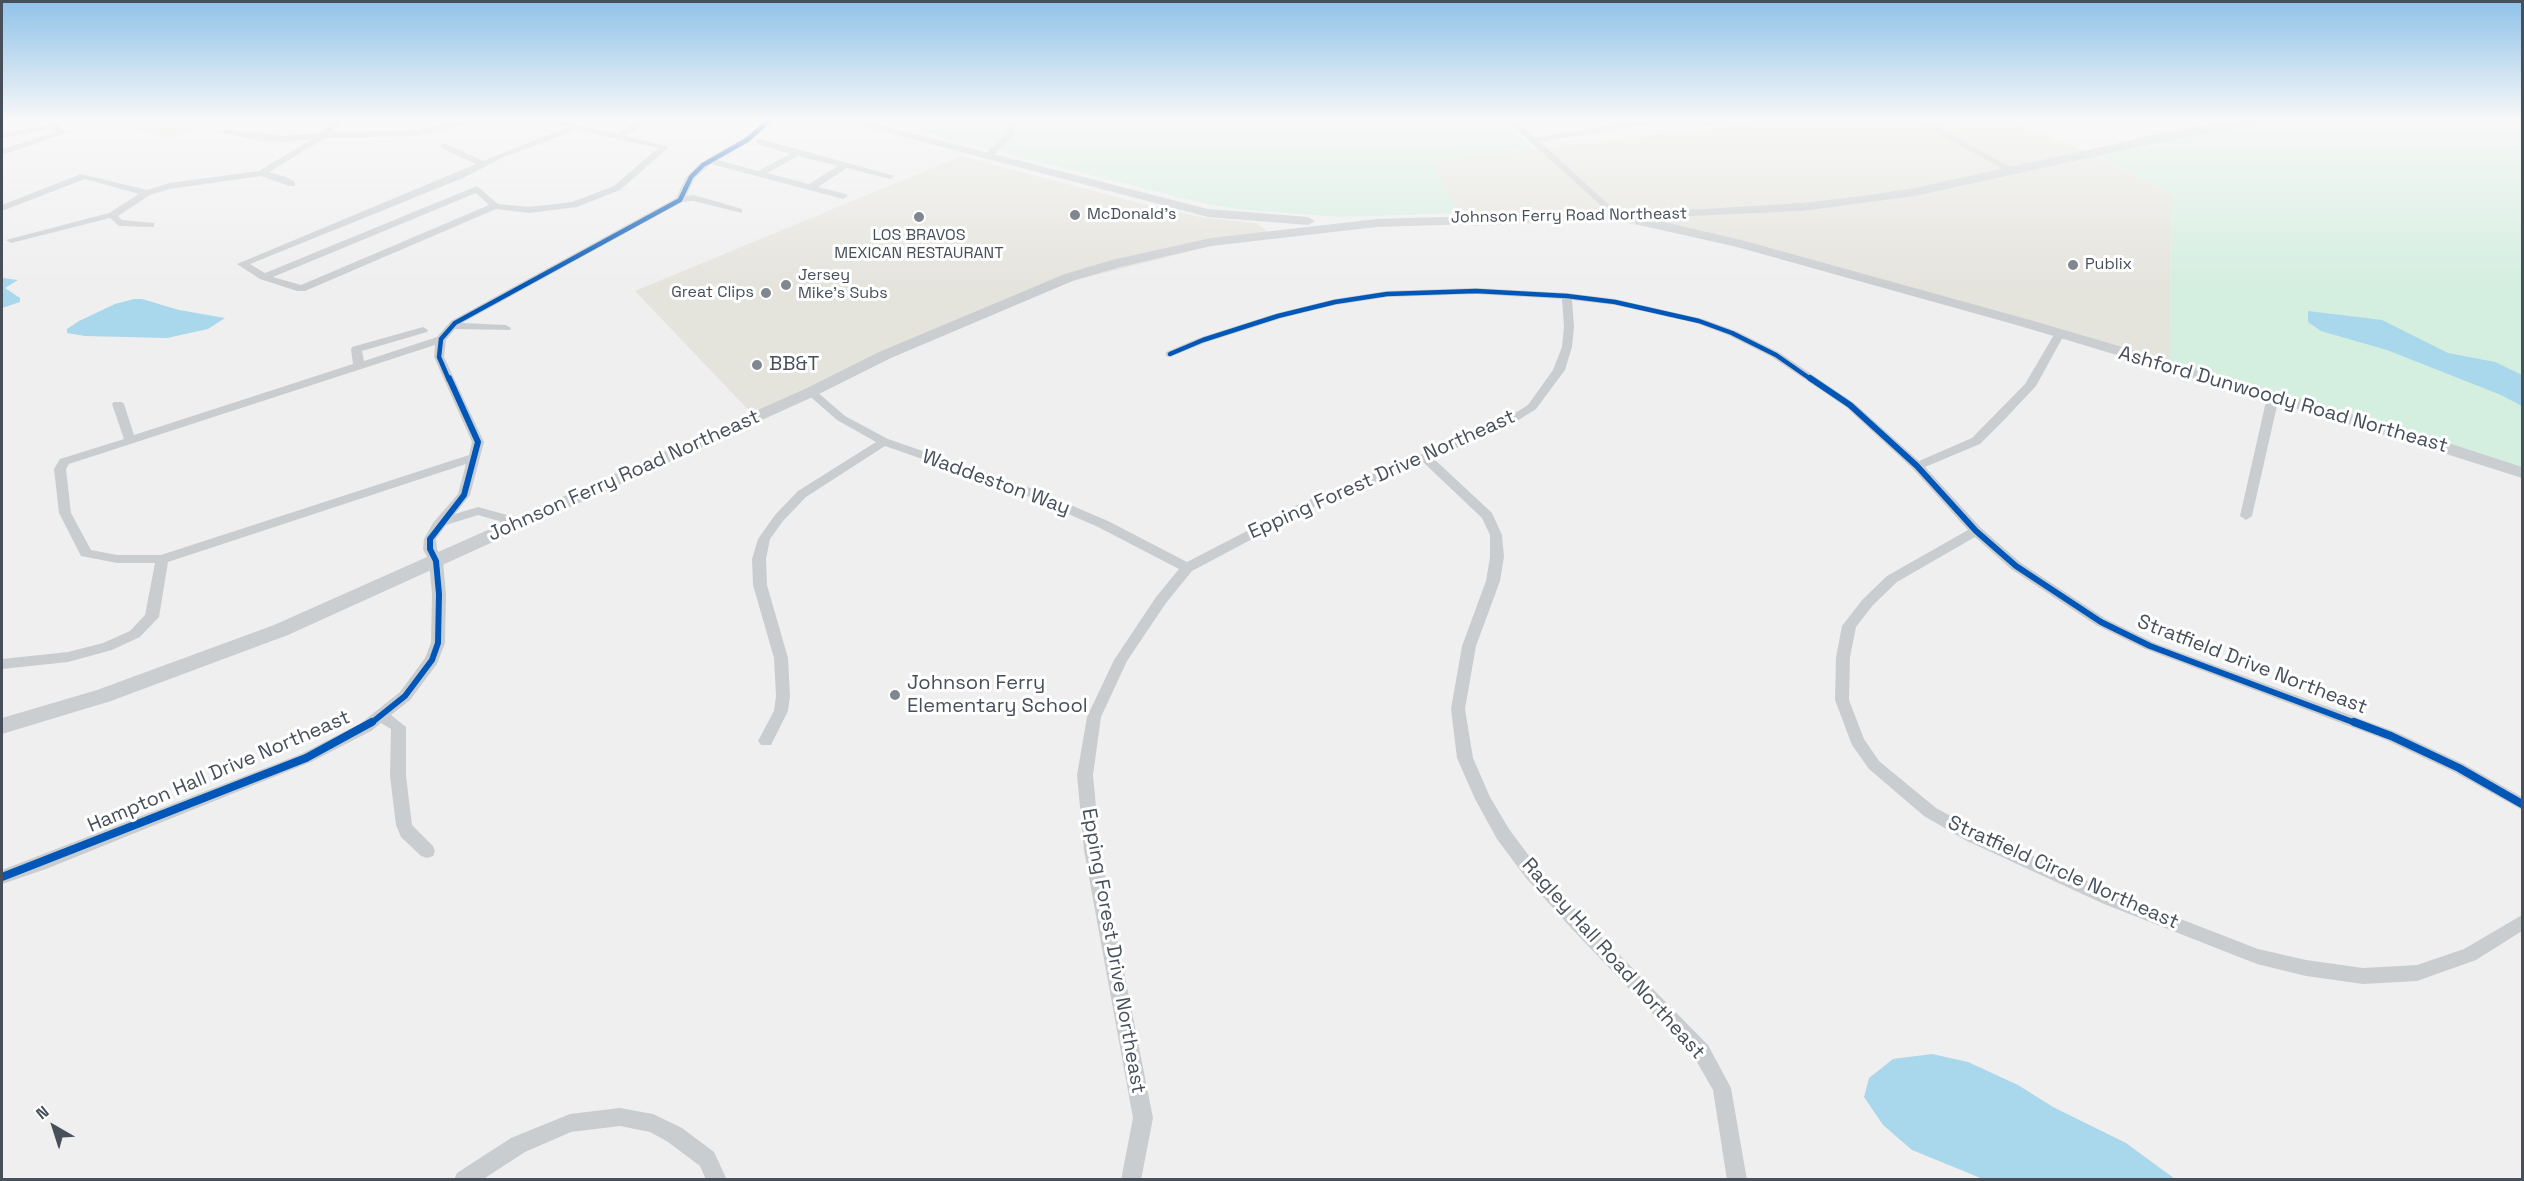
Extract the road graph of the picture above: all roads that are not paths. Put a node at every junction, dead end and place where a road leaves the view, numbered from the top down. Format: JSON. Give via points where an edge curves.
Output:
{"nodes":[{"id":1,"x":246,"y":175,"type":"edge"},
{"id":2,"x":269,"y":175,"type":"edge"},
{"id":3,"x":632,"y":175,"type":"edge"},
{"id":4,"x":693,"y":175,"type":"edge"},
{"id":5,"x":763,"y":175,"type":"edge"},
{"id":6,"x":830,"y":175,"type":"edge"},
{"id":7,"x":886,"y":175,"type":"edge"},
{"id":8,"x":1058,"y":175,"type":"edge"},
{"id":9,"x":1571,"y":175,"type":"edge"},
{"id":10,"x":1998,"y":175,"type":"edge"},
{"id":11,"x":460,"y":176,"type":"joint"},
{"id":12,"x":890,"y":176,"type":"dead end"},
{"id":13,"x":292,"y":184,"type":"dead end"},
{"id":14,"x":809,"y":188,"type":"junction"},
{"id":15,"x":477,"y":189,"type":"junction"},
{"id":16,"x":147,"y":193,"type":"junction"},
{"id":17,"x":682,"y":196,"type":"junction"},
{"id":18,"x":843,"y":196,"type":"dead end"},
{"id":19,"x":495,"y":206,"type":"junction"},
{"id":20,"x":2,"y":208,"type":"edge"},
{"id":21,"x":739,"y":211,"type":"dead end"},
{"id":22,"x":1208,"y":213,"type":"junction"},
{"id":23,"x":112,"y":215,"type":"junction"},
{"id":24,"x":1615,"y":215,"type":"junction"},
{"id":25,"x":1280,"y":220,"type":"junction"},
{"id":26,"x":1377,"y":223,"type":"junction"},
{"id":27,"x":151,"y":225,"type":"dead end"},
{"id":28,"x":1249,"y":237,"type":"junction"},
{"id":29,"x":11,"y":240,"type":"dead end"},
{"id":30,"x":1211,"y":242,"type":"junction"},
{"id":31,"x":264,"y":277,"type":"junction"},
{"id":32,"x":1567,"y":296,"type":"junction"},
{"id":33,"x":452,"y":326,"type":"junction"},
{"id":34,"x":506,"y":328,"type":"dead end"},
{"id":35,"x":423,"y":330,"type":"dead end"},
{"id":36,"x":2051,"y":332,"type":"junction"},
{"id":37,"x":441,"y":339,"type":"junction"},
{"id":38,"x":1170,"y":354,"type":"dead end"},
{"id":39,"x":359,"y":366,"type":"junction"},
{"id":40,"x":811,"y":392,"type":"junction"},
{"id":41,"x":2273,"y":397,"type":"junction"},
{"id":42,"x":118,"y":404,"type":"dead end"},
{"id":43,"x":130,"y":440,"type":"junction"},
{"id":44,"x":884,"y":442,"type":"junction"},
{"id":45,"x":475,"y":457,"type":"junction"},
{"id":46,"x":1426,"y":458,"type":"junction"},
{"id":47,"x":1917,"y":466,"type":"junction"},
{"id":48,"x":2523,"y":473,"type":"edge"},
{"id":49,"x":464,"y":495,"type":"junction"},
{"id":50,"x":478,"y":511,"type":"junction"},
{"id":51,"x":2246,"y":516,"type":"dead end"},
{"id":52,"x":443,"y":522,"type":"junction"},
{"id":53,"x":511,"y":527,"type":"junction"},
{"id":54,"x":1976,"y":531,"type":"junction"},
{"id":55,"x":162,"y":559,"type":"junction"},
{"id":56,"x":436,"y":561,"type":"junction"},
{"id":57,"x":1186,"y":568,"type":"junction"},
{"id":58,"x":2,"y":664,"type":"edge"},
{"id":59,"x":382,"y":716,"type":"junction"},
{"id":60,"x":2,"y":726,"type":"edge"},
{"id":61,"x":766,"y":741,"type":"dead end"},
{"id":62,"x":2523,"y":804,"type":"edge"},
{"id":63,"x":427,"y":851,"type":"dead end"},
{"id":64,"x":2,"y":876,"type":"edge"},
{"id":65,"x":2523,"y":922,"type":"edge"},
{"id":66,"x":464,"y":1179,"type":"edge"},
{"id":67,"x":717,"y":1179,"type":"edge"},
{"id":68,"x":1131,"y":1179,"type":"edge"},
{"id":69,"x":1737,"y":1179,"type":"edge"}],
"edges":[{"from":1,"to":16,"type":"street"},
{"from":2,"to":13,"type":"street"},
{"from":3,"to":19,"type":"street","via":[[617,188],[574,205],[529,210]]},
{"from":4,"to":17,"type":"street"},
{"from":5,"to":14,"type":"street"},
{"from":6,"to":14,"type":"street"},
{"from":7,"to":12,"type":"street"},
{"from":8,"to":22,"type":"main road"},
{"from":9,"to":24,"type":"street"},
{"from":10,"to":24,"type":"main road","name":"Johnson Ferry Road Northeast","via":[[1915,192],[1802,207]]},
{"from":11,"to":15,"type":"street"},
{"from":11,"to":31,"type":"street","via":[[242,264]]},
{"from":14,"to":18,"type":"street"},
{"from":15,"to":19,"type":"street"},
{"from":15,"to":31,"type":"street"},
{"from":16,"to":20,"type":"street","via":[[84,176]]},
{"from":16,"to":23,"type":"street"},
{"from":17,"to":21,"type":"street"},
{"from":17,"to":33,"type":"street"},
{"from":19,"to":31,"type":"street","via":[[301,289]]},
{"from":22,"to":25,"type":"main road"},
{"from":22,"to":30,"type":"main road","via":[[1228,225],[1226,232]]},
{"from":23,"to":27,"type":"street","via":[[119,223]]},
{"from":23,"to":29,"type":"street"},
{"from":24,"to":26,"type":"main road","name":"Johnson Ferry Road Northeast"},
{"from":24,"to":36,"type":"main road","name":"Ashford Dunwoody Road Northeast","via":[[1740,244]]},
{"from":25,"to":26,"type":"main road"},
{"from":25,"to":28,"type":"main road"},
{"from":26,"to":28,"type":"main road","name":"Johnson Ferry Road Northeast"},
{"from":28,"to":30,"type":"main road","name":"Johnson Ferry Road Northeast"},
{"from":30,"to":40,"type":"main road","name":"Johnson Ferry Road Northeast","via":[[1070,277],[885,355]]},
{"from":32,"to":38,"type":"street","name":"Stratfield Drive Northeast","via":[[1476,291],[1387,294],[1278,316]]},
{"from":32,"to":46,"type":"street","name":"Epping Forest Drive Northeast","via":[[1567,347],[1559,370],[1532,407],[1505,424]]},
{"from":32,"to":47,"type":"street","name":"Stratfield Drive Northeast","via":[[1657,310],[1732,333],[1817,380]]},
{"from":33,"to":34,"type":"street"},
{"from":33,"to":37,"type":"street"},
{"from":35,"to":39,"type":"street","via":[[357,349]]},
{"from":36,"to":41,"type":"main road","name":"Ashford Dunwoody Road Northeast"},
{"from":36,"to":47,"type":"street","via":[[2030,386],[2001,417],[1976,441]]},
{"from":37,"to":39,"type":"street"},
{"from":37,"to":45,"type":"street","via":[[439,357],[478,442]]},
{"from":39,"to":43,"type":"street"},
{"from":40,"to":44,"type":"street","name":"Waddeston Way","via":[[841,418]]},
{"from":40,"to":53,"type":"main road","name":"Johnson Ferry Road Northeast"},
{"from":41,"to":48,"type":"main road","name":"Ashford Dunwoody Road Northeast"},
{"from":41,"to":51,"type":"street"},
{"from":42,"to":43,"type":"street"},
{"from":43,"to":55,"type":"street","via":[[64,462],[60,469],[65,513],[86,553],[117,559]]},
{"from":44,"to":57,"type":"street","name":"Waddeston Way","via":[[990,476],[1046,499]]},
{"from":44,"to":61,"type":"street","via":[[802,494],[764,539],[759,559],[760,585],[781,658],[783,696],[781,711]]},
{"from":45,"to":49,"type":"street"},
{"from":45,"to":55,"type":"street"},
{"from":46,"to":57,"type":"street","name":"Epping Forest Drive Northeast","via":[[1303,507]]},
{"from":46,"to":69,"type":"street","name":"Ragley Hall Road Northeast","via":[[1488,516],[1496,535],[1493,581],[1469,646],[1458,710],[1466,758],[1483,799],[1532,873],[1701,1051],[1722,1088]]},
{"from":47,"to":54,"type":"street","name":"Stratfield Drive Northeast"},
{"from":49,"to":50,"type":"street"},
{"from":49,"to":52,"type":"street"},
{"from":50,"to":52,"type":"street"},
{"from":50,"to":53,"type":"street","via":[[503,518]]},
{"from":52,"to":56,"type":"street","name":"Hampton Hall Drive Northeast","via":[[430,539]]},
{"from":53,"to":56,"type":"main road","name":"Johnson Ferry Road Northeast"},
{"from":54,"to":62,"type":"street","name":"Stratfield Drive Northeast","via":[[2053,592],[2150,646],[2391,736]]},
{"from":54,"to":65,"type":"street","name":"Stratfield Circle Northeast","via":[[1892,579],[1849,626],[1843,657],[1842,700],[1857,741],[1874,765],[1930,812],[2110,899],[2257,956],[2306,968],[2363,976],[2417,973],[2470,955]]},
{"from":55,"to":58,"type":"street","via":[[152,617],[135,634],[68,657]]},
{"from":56,"to":59,"type":"street","name":"Hampton Hall Drive Northeast","via":[[438,643],[421,677]]},
{"from":56,"to":60,"type":"main road","name":"Johnson Ferry Road Northeast","via":[[225,652],[104,696]]},
{"from":57,"to":68,"type":"street","name":"Epping Forest Drive Northeast","via":[[1121,660],[1094,717],[1085,775],[1092,850],[1143,1118]]},
{"from":59,"to":63,"type":"street","via":[[399,727],[398,776],[404,825]]},
{"from":59,"to":64,"type":"street","name":"Hampton Hall Drive Northeast","via":[[306,758]]},
{"from":66,"to":67,"type":"street","via":[[518,1145],[570,1123],[620,1117],[653,1123],[675,1135],[707,1159]]}]}
